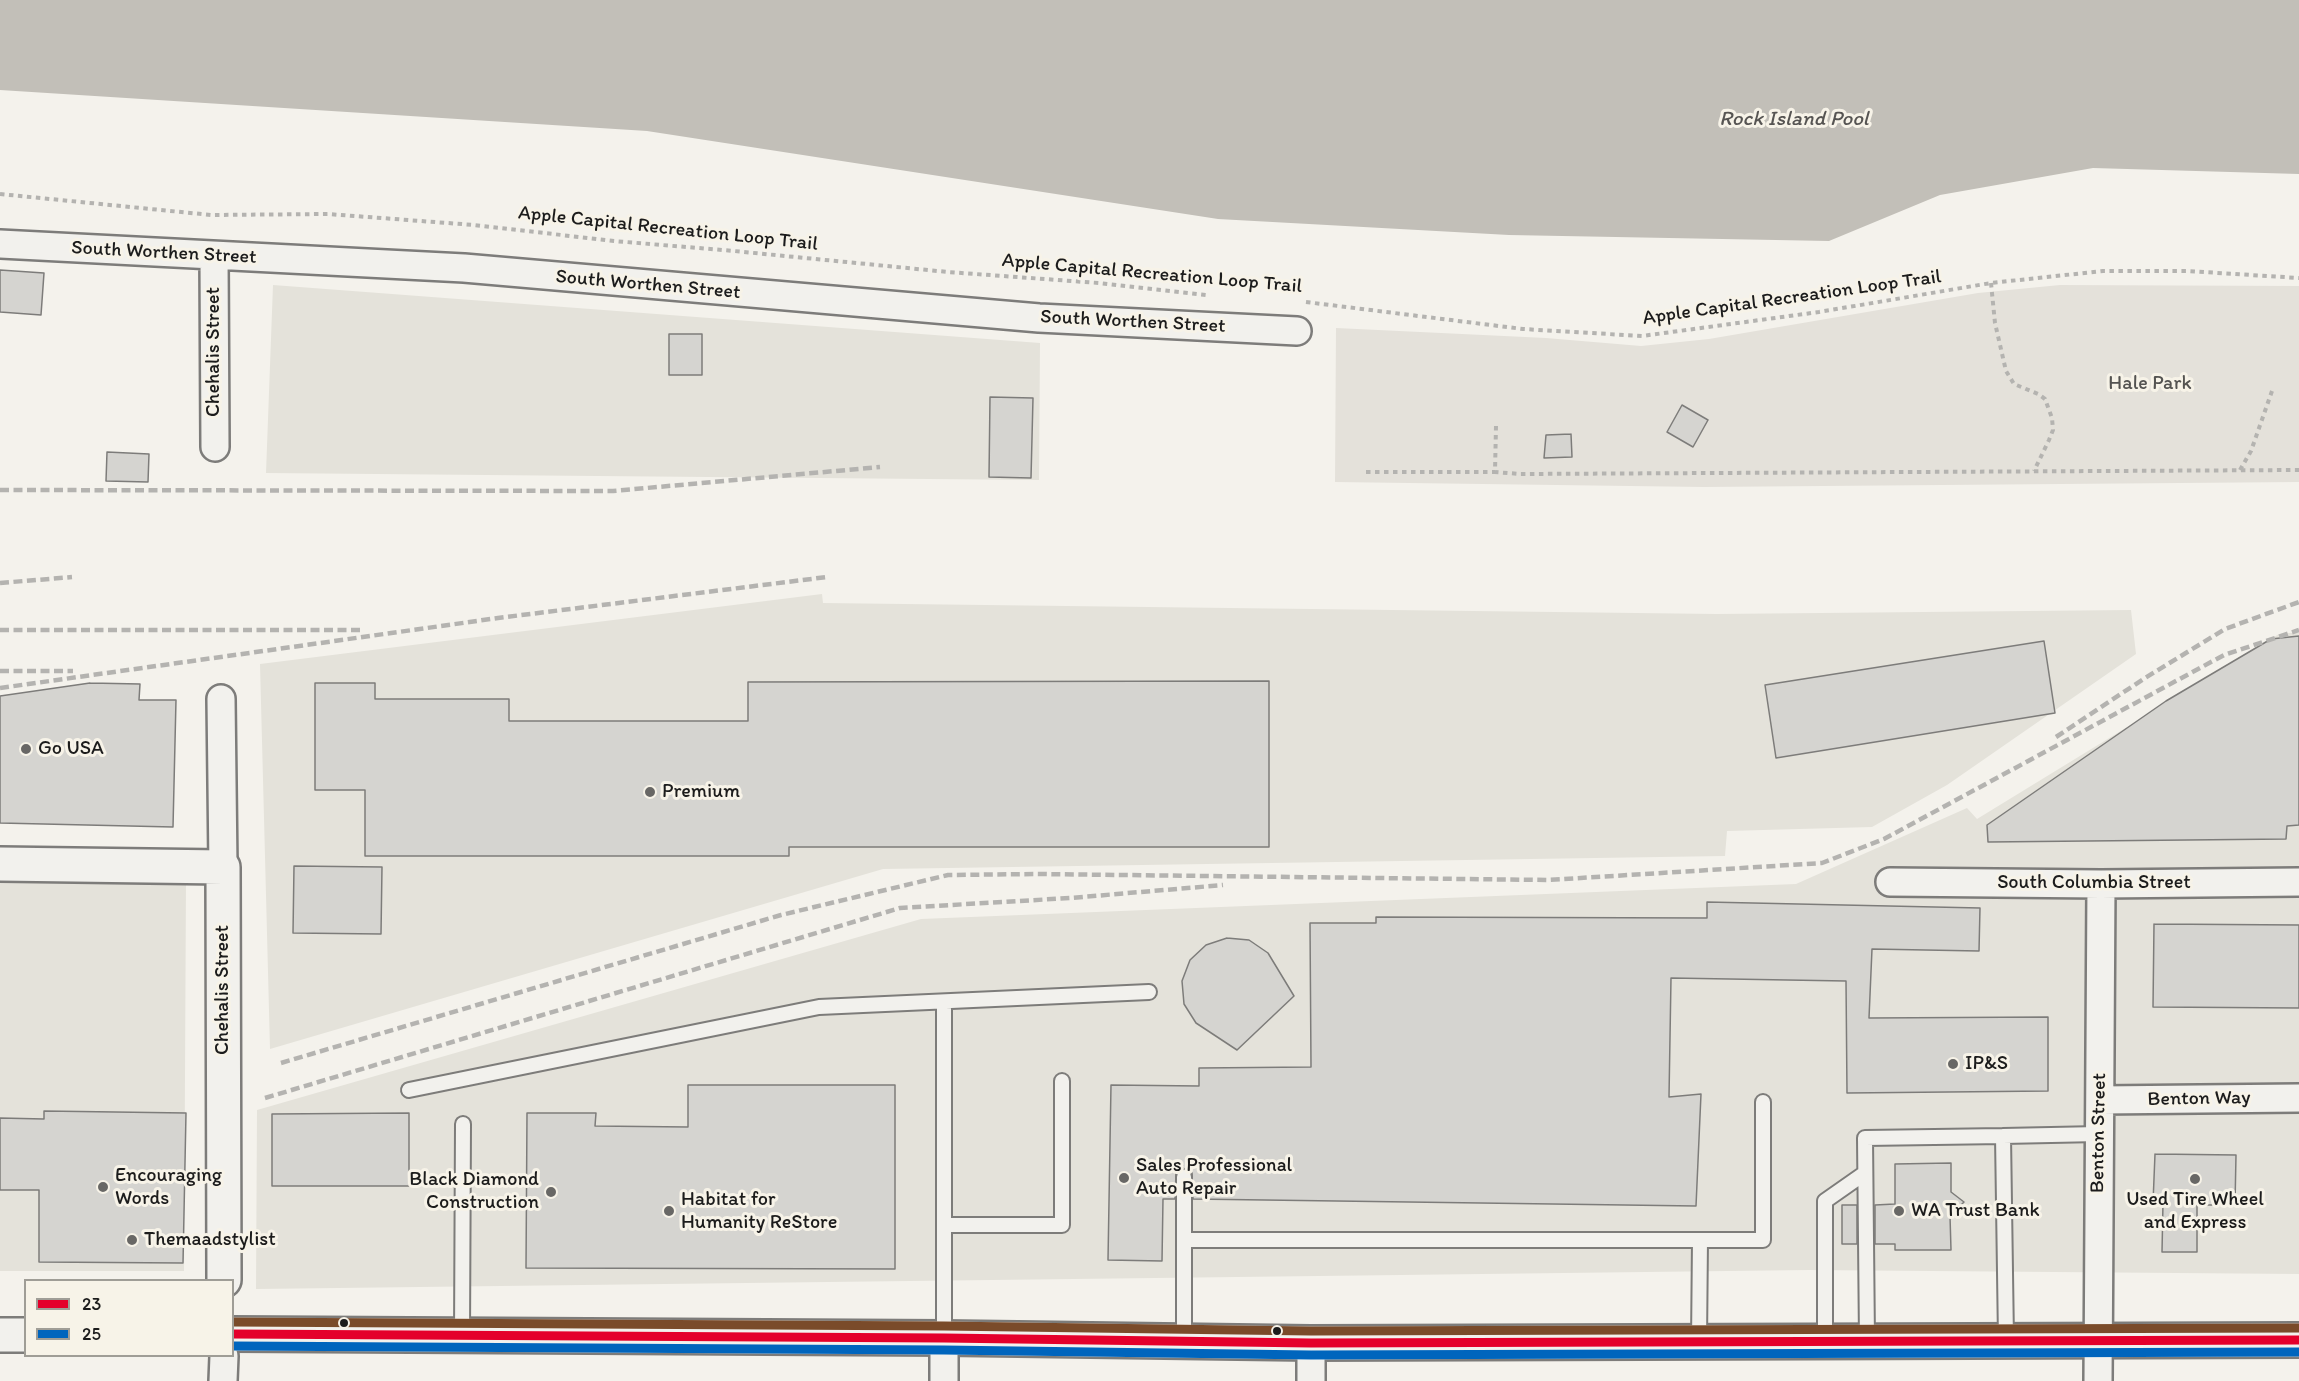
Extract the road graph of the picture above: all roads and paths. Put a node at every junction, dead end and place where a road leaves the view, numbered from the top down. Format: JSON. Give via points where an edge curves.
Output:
{"nodes":[{"id":1,"x":0,"y":194,"type":"edge"},
{"id":2,"x":0,"y":244,"type":"edge"},
{"id":3,"x":214,"y":256,"type":"junction"},
{"id":4,"x":2299,"y":278,"type":"edge"},
{"id":5,"x":1991,"y":283,"type":"junction"},
{"id":6,"x":1218,"y":296,"type":"dead end"},
{"id":7,"x":1299,"y":302,"type":"dead end"},
{"id":8,"x":1297,"y":331,"type":"dead end"},
{"id":9,"x":2272,"y":391,"type":"dead end"},
{"id":10,"x":1496,"y":426,"type":"dead end"},
{"id":11,"x":215,"y":447,"type":"dead end"},
{"id":12,"x":2240,"y":470,"type":"junction"},
{"id":13,"x":2299,"y":470,"type":"edge"},
{"id":14,"x":2034,"y":471,"type":"junction"},
{"id":15,"x":1366,"y":472,"type":"dead end"},
{"id":16,"x":1495,"y":472,"type":"junction"},
{"id":17,"x":221,"y":699,"type":"dead end"},
{"id":18,"x":0,"y":864,"type":"edge"},
{"id":19,"x":223,"y":867,"type":"junction"},
{"id":20,"x":1890,"y":882,"type":"dead end"},
{"id":21,"x":2299,"y":882,"type":"edge"},
{"id":22,"x":2102,"y":884,"type":"junction"},
{"id":23,"x":1149,"y":992,"type":"dead end"},
{"id":24,"x":944,"y":1002,"type":"junction"},
{"id":25,"x":1062,"y":1081,"type":"dead end"},
{"id":26,"x":408,"y":1090,"type":"dead end"},
{"id":27,"x":2299,"y":1098,"type":"edge"},
{"id":28,"x":2100,"y":1100,"type":"junction"},
{"id":29,"x":1763,"y":1102,"type":"dead end"},
{"id":30,"x":464,"y":1124,"type":"dead end"},
{"id":31,"x":2099,"y":1134,"type":"junction"},
{"id":32,"x":2003,"y":1136,"type":"junction"},
{"id":33,"x":1865,"y":1173,"type":"junction"},
{"id":34,"x":1184,"y":1177,"type":"dead end"},
{"id":35,"x":945,"y":1226,"type":"junction"},
{"id":36,"x":1184,"y":1240,"type":"junction"},
{"id":37,"x":1700,"y":1240,"type":"junction"},
{"id":38,"x":224,"y":1279,"type":"edge"},
{"id":39,"x":234,"y":1334,"type":"edge"},
{"id":40,"x":0,"y":1335,"type":"edge"},
{"id":41,"x":24,"y":1335,"type":"edge"},
{"id":42,"x":462,"y":1336,"type":"junction"},
{"id":43,"x":944,"y":1338,"type":"junction"},
{"id":44,"x":2006,"y":1340,"type":"junction"},
{"id":45,"x":2097,"y":1340,"type":"junction"},
{"id":46,"x":2299,"y":1340,"type":"edge"},
{"id":47,"x":1184,"y":1341,"type":"junction"},
{"id":48,"x":1825,"y":1341,"type":"junction"},
{"id":49,"x":1867,"y":1341,"type":"junction"},
{"id":50,"x":1699,"y":1342,"type":"junction"},
{"id":51,"x":1311,"y":1343,"type":"junction"},
{"id":52,"x":224,"y":1357,"type":"edge"},
{"id":53,"x":223,"y":1381,"type":"edge"},
{"id":54,"x":944,"y":1381,"type":"edge"},
{"id":55,"x":1311,"y":1381,"type":"edge"},
{"id":56,"x":2098,"y":1381,"type":"edge"}],
"edges":[{"from":1,"to":6,"type":"path","name":"Apple Capital Recreation Loop Trail","via":[[212,215],[328,213],[474,225]]},
{"from":2,"to":3,"type":"street","name":"South Worthen Street"},
{"from":3,"to":8,"type":"street","name":"South Worthen Street","via":[[464,268],[1028,317]]},
{"from":3,"to":11,"type":"street","name":"Chehalis Street"},
{"from":4,"to":5,"type":"path","name":"Apple Capital Recreation Loop Trail","via":[[2103,271]]},
{"from":5,"to":7,"type":"path","name":"Apple Capital Recreation Loop Trail","via":[[1642,336],[1523,329]]},
{"from":5,"to":14,"type":"path","via":[[2006,371],[2014,384],[2045,399],[2052,418],[2053,430]]},
{"from":9,"to":12,"type":"path","via":[[2252,451]]},
{"from":10,"to":16,"type":"path"},
{"from":12,"to":13,"type":"path"},
{"from":12,"to":14,"type":"path"},
{"from":14,"to":16,"type":"path"},
{"from":15,"to":16,"type":"path"},
{"from":17,"to":19,"type":"street","name":"Chehalis Street"},
{"from":18,"to":19,"type":"main road"},
{"from":19,"to":38,"type":"main road","name":"Chehalis Street"},
{"from":20,"to":22,"type":"street","name":"South Columbia Street"},
{"from":21,"to":22,"type":"street","name":"South Columbia Street"},
{"from":22,"to":28,"type":"street","name":"Benton Street"},
{"from":23,"to":24,"type":"lane"},
{"from":24,"to":26,"type":"lane","via":[[819,1007]]},
{"from":24,"to":35,"type":"lane"},
{"from":25,"to":35,"type":"lane","via":[[1062,1226]]},
{"from":27,"to":28,"type":"street","name":"Benton Way"},
{"from":28,"to":31,"type":"street","name":"Benton Street"},
{"from":29,"to":37,"type":"lane","via":[[1763,1240]]},
{"from":30,"to":42,"type":"lane"},
{"from":31,"to":32,"type":"lane"},
{"from":31,"to":45,"type":"street","name":"Benton Street"},
{"from":32,"to":33,"type":"lane","via":[[1865,1138]]},
{"from":32,"to":44,"type":"lane"},
{"from":33,"to":48,"type":"lane","via":[[1825,1201]]},
{"from":33,"to":49,"type":"lane"},
{"from":34,"to":36,"type":"lane"},
{"from":35,"to":43,"type":"lane"},
{"from":36,"to":37,"type":"lane"},
{"from":36,"to":47,"type":"lane"},
{"from":37,"to":50,"type":"lane"},
{"from":39,"to":42,"type":"main road"},
{"from":40,"to":41,"type":"main road"},
{"from":42,"to":43,"type":"main road"},
{"from":43,"to":47,"type":"main road"},
{"from":43,"to":54,"type":"street"},
{"from":44,"to":45,"type":"main road"},
{"from":44,"to":49,"type":"main road"},
{"from":45,"to":46,"type":"main road"},
{"from":45,"to":56,"type":"street","name":"Benton Street"},
{"from":47,"to":51,"type":"main road"},
{"from":48,"to":49,"type":"main road"},
{"from":48,"to":50,"type":"main road"},
{"from":50,"to":51,"type":"main road"},
{"from":51,"to":55,"type":"street"},
{"from":52,"to":53,"type":"street"}]}
